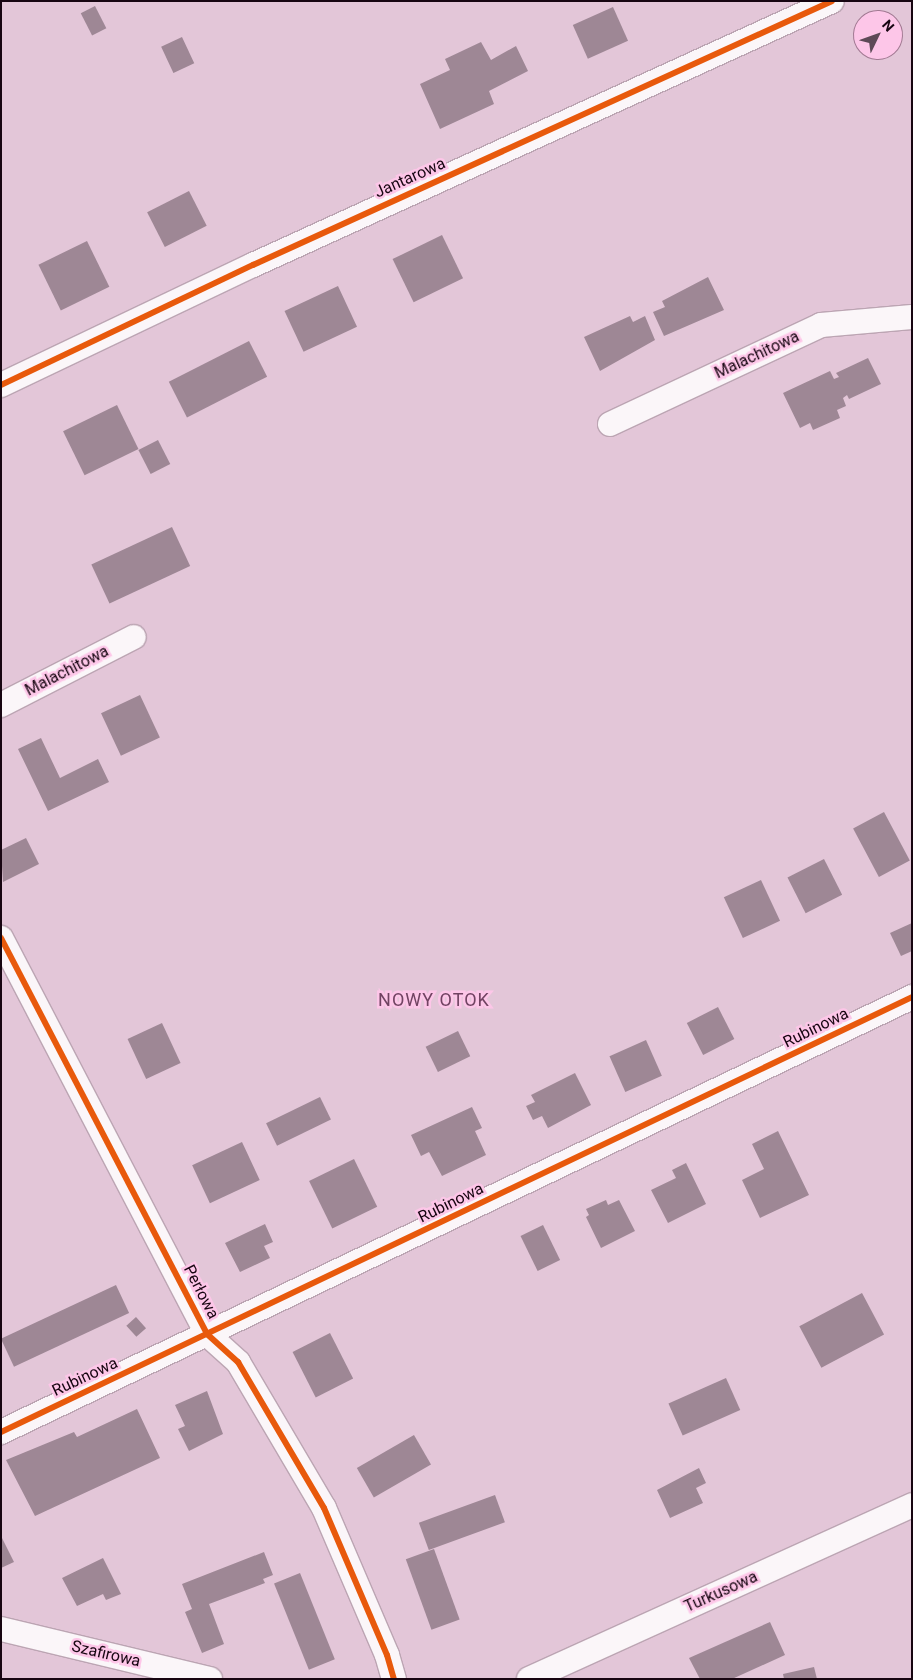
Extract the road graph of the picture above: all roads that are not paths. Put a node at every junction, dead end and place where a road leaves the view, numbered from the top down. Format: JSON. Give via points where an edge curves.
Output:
{"nodes":[{"id":1,"x":832,"y":1,"type":"edge"},
{"id":2,"x":912,"y":317,"type":"edge"},
{"id":3,"x":1,"y":385,"type":"edge"},
{"id":4,"x":610,"y":424,"type":"dead end"},
{"id":5,"x":134,"y":637,"type":"dead end"},
{"id":6,"x":1,"y":705,"type":"edge"},
{"id":7,"x":1,"y":938,"type":"edge"},
{"id":8,"x":912,"y":997,"type":"edge"},
{"id":9,"x":207,"y":1334,"type":"junction"},
{"id":10,"x":1,"y":1432,"type":"edge"},
{"id":11,"x":912,"y":1505,"type":"edge"},
{"id":12,"x":1,"y":1629,"type":"edge"},
{"id":13,"x":210,"y":1679,"type":"edge"},
{"id":14,"x":394,"y":1679,"type":"edge"},
{"id":15,"x":529,"y":1679,"type":"edge"}],
"edges":[{"from":1,"to":3,"type":"street","name":"Jantarowa","via":[[253,265]]},
{"from":2,"to":4,"type":"street","name":"Malachitowa","via":[[821,325]]},
{"from":5,"to":6,"type":"street","name":"Malachitowa"},
{"from":7,"to":9,"type":"street","name":"Perłowa"},
{"from":8,"to":9,"type":"street","name":"Rubinowa"},
{"from":9,"to":10,"type":"street","name":"Rubinowa"},
{"from":9,"to":14,"type":"street","name":"Perłowa","via":[[238,1362],[324,1508],[387,1655]]},
{"from":11,"to":15,"type":"street","name":"Turkusowa"},
{"from":12,"to":13,"type":"street","name":"Szafirowa"}]}
